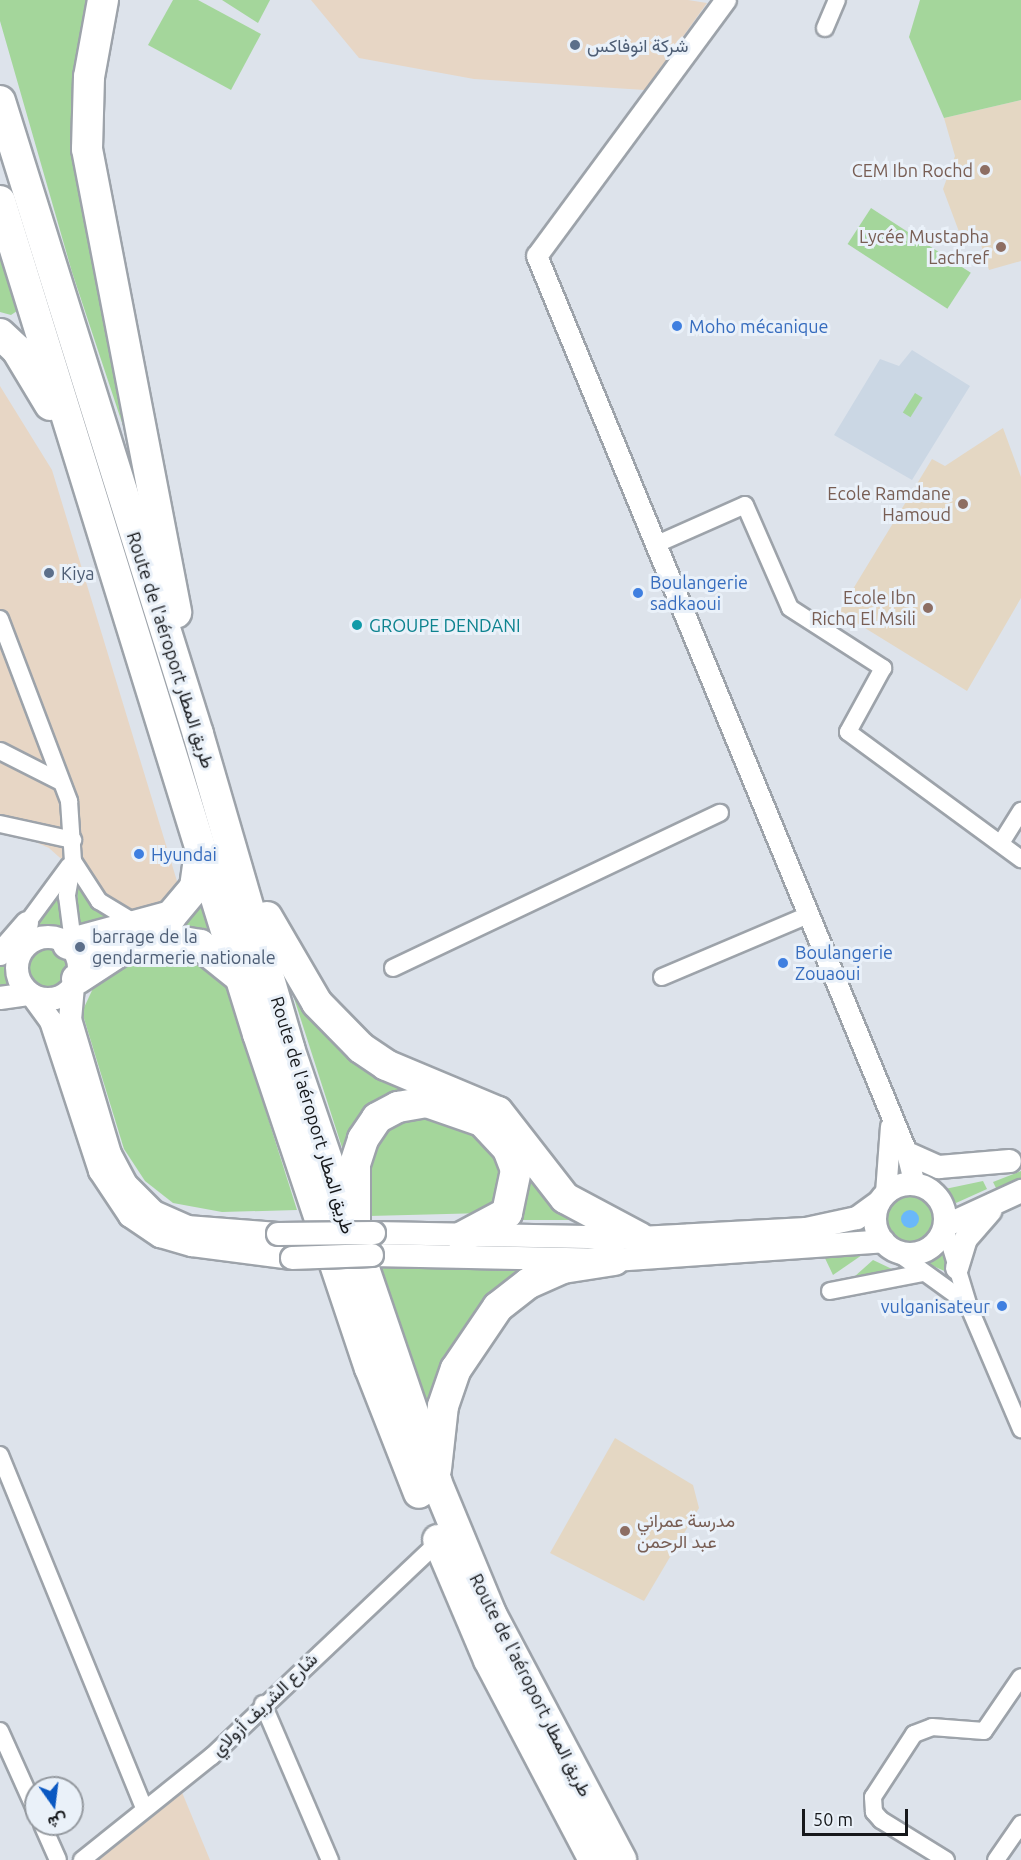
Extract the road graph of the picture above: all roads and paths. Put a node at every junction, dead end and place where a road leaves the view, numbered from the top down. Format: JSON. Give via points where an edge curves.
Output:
{"nodes":[{"id":1,"x":103,"y":0,"type":"edge"},
{"id":2,"x":726,"y":0,"type":"edge"},
{"id":3,"x":837,"y":0,"type":"edge"},
{"id":4,"x":825,"y":28,"type":"dead end"},
{"id":5,"x":0,"y":101,"type":"edge"},
{"id":6,"x":0,"y":201,"type":"edge"},
{"id":7,"x":0,"y":334,"type":"edge"},
{"id":8,"x":77,"y":455,"type":"junction"},
{"id":9,"x":657,"y":544,"type":"junction"},
{"id":10,"x":0,"y":619,"type":"edge"},
{"id":11,"x":198,"y":734,"type":"junction"},
{"id":12,"x":0,"y":751,"type":"edge"},
{"id":13,"x":59,"y":781,"type":"junction"},
{"id":14,"x":1021,"y":811,"type":"edge"},
{"id":15,"x":720,"y":813,"type":"dead end"},
{"id":16,"x":0,"y":824,"type":"edge"},
{"id":17,"x":72,"y":840,"type":"junction"},
{"id":18,"x":1001,"y":843,"type":"junction"},
{"id":19,"x":200,"y":849,"type":"junction"},
{"id":20,"x":235,"y":855,"type":"junction"},
{"id":21,"x":1021,"y":859,"type":"edge"},
{"id":22,"x":73,"y":861,"type":"junction"},
{"id":23,"x":806,"y":916,"type":"junction"},
{"id":24,"x":147,"y":926,"type":"junction"},
{"id":25,"x":17,"y":948,"type":"edge"},
{"id":26,"x":73,"y":961,"type":"junction"},
{"id":27,"x":393,"y":968,"type":"dead end"},
{"id":28,"x":662,"y":977,"type":"dead end"},
{"id":29,"x":241,"y":978,"type":"junction"},
{"id":30,"x":31,"y":995,"type":"junction"},
{"id":31,"x":0,"y":998,"type":"edge"},
{"id":32,"x":890,"y":1122,"type":"junction"},
{"id":33,"x":908,"y":1153,"type":"junction"},
{"id":34,"x":1016,"y":1159,"type":"edge"},
{"id":35,"x":922,"y":1186,"type":"junction"},
{"id":36,"x":1021,"y":1191,"type":"edge"},
{"id":37,"x":883,"y":1197,"type":"junction"},
{"id":38,"x":996,"y":1206,"type":"junction"},
{"id":39,"x":945,"y":1227,"type":"junction"},
{"id":40,"x":462,"y":1237,"type":"junction"},
{"id":41,"x":640,"y":1238,"type":"junction"},
{"id":42,"x":367,"y":1246,"type":"junction"},
{"id":43,"x":889,"y":1246,"type":"junction"},
{"id":44,"x":614,"y":1260,"type":"junction"},
{"id":45,"x":957,"y":1268,"type":"junction"},
{"id":46,"x":923,"y":1273,"type":"junction"},
{"id":47,"x":830,"y":1292,"type":"dead end"},
{"id":48,"x":969,"y":1306,"type":"junction"},
{"id":49,"x":1021,"y":1429,"type":"edge"},
{"id":50,"x":0,"y":1455,"type":"edge"},
{"id":51,"x":436,"y":1481,"type":"junction"},
{"id":52,"x":438,"y":1542,"type":"junction"},
{"id":53,"x":1021,"y":1677,"type":"edge"},
{"id":54,"x":263,"y":1704,"type":"junction"},
{"id":55,"x":0,"y":1731,"type":"edge"},
{"id":56,"x":5,"y":1757,"type":"edge"},
{"id":57,"x":24,"y":1790,"type":"edge"},
{"id":58,"x":144,"y":1808,"type":"junction"},
{"id":59,"x":1021,"y":1824,"type":"edge"},
{"id":60,"x":47,"y":1836,"type":"edge"},
{"id":61,"x":58,"y":1860,"type":"edge"},
{"id":62,"x":82,"y":1860,"type":"edge"},
{"id":63,"x":330,"y":1860,"type":"edge"},
{"id":64,"x":594,"y":1860,"type":"edge"},
{"id":65,"x":621,"y":1860,"type":"edge"},
{"id":66,"x":946,"y":1860,"type":"edge"},
{"id":67,"x":996,"y":1860,"type":"edge"}],
"edges":[{"from":1,"to":11,"type":"highway","via":[[89,77],[87,149]]},
{"from":2,"to":9,"type":"street","via":[[537,256]]},
{"from":3,"to":4,"type":"street"},
{"from":5,"to":11,"type":"highway","name":"Route de l'aéroport طريق المطار"},
{"from":6,"to":8,"type":"highway","name":"Route de l'aéroport طريق المطار"},
{"from":7,"to":8,"type":"highway","via":[[17,350]]},
{"from":8,"to":19,"type":"highway","name":"Route de l'aéroport طريق المطار"},
{"from":9,"to":18,"type":"street","via":[[745,505],[790,608],[883,668],[848,732]]},
{"from":9,"to":23,"type":"street"},
{"from":10,"to":13,"type":"street"},
{"from":11,"to":20,"type":"highway","name":"Route de l'aéroport طريق المطار"},
{"from":12,"to":13,"type":"street"},
{"from":13,"to":17,"type":"street","via":[[69,801]]},
{"from":14,"to":18,"type":"street"},
{"from":15,"to":27,"type":"street"},
{"from":16,"to":17,"type":"street"},
{"from":17,"to":22,"type":"street"},
{"from":18,"to":21,"type":"street"},
{"from":19,"to":24,"type":"highway","via":[[195,887],[185,904]]},
{"from":19,"to":29,"type":"highway","name":"Route de l'aéroport طريق المطار"},
{"from":20,"to":41,"type":"highway","via":[[301,980],[338,1028],[386,1065],[498,1112],[565,1198]]},
{"from":20,"to":42,"type":"highway","name":"Route de l'aéroport طريق المطار","via":[[289,1048]]},
{"from":22,"to":24,"type":"street","via":[[88,890],[111,912]]},
{"from":22,"to":25,"type":"street"},
{"from":22,"to":26,"type":"street","via":[[67,896]]},
{"from":23,"to":28,"type":"street"},
{"from":23,"to":32,"type":"street"},
{"from":24,"to":26,"type":"highway"},
{"from":25,"to":26,"type":"main road","via":[[52,938]]},
{"from":25,"to":30,"type":"main road","via":[[19,980]]},
{"from":26,"to":29,"type":"highway","via":[[166,939],[200,945]]},
{"from":26,"to":30,"type":"main road","via":[[50,999]]},
{"from":26,"to":42,"type":"main road","bridge":true,"via":[[70,1019],[110,1154],[126,1184],[154,1212],[187,1227]]},
{"from":29,"to":52,"type":"highway","name":"Route de l'aéroport طريق المطار","via":[[370,1368]]},
{"from":30,"to":31,"type":"main road"},
{"from":30,"to":42,"type":"main road","bridge":true,"via":[[51,1020],[100,1171],[130,1216],[160,1236],[226,1254],[292,1258]]},
{"from":32,"to":33,"type":"street"},
{"from":32,"to":37,"type":"street"},
{"from":33,"to":34,"type":"main road","via":[[939,1167]]},
{"from":33,"to":35,"type":"street"},
{"from":34,"to":35,"type":"main road"},
{"from":35,"to":37,"type":"main road"},
{"from":35,"to":39,"type":"main road","via":[[943,1205]]},
{"from":36,"to":38,"type":"main road"},
{"from":37,"to":41,"type":"main road","via":[[856,1218],[826,1227]]},
{"from":37,"to":43,"type":"main road","via":[[875,1218]]},
{"from":38,"to":39,"type":"main road"},
{"from":38,"to":45,"type":"main road","via":[[970,1233]]},
{"from":39,"to":43,"type":"main road","via":[[925,1251]]},
{"from":39,"to":45,"type":"street"},
{"from":40,"to":41,"type":"main road"},
{"from":40,"to":42,"type":"main road"},
{"from":40,"to":42,"type":"highway","via":[[507,1213],[516,1170],[508,1149],[482,1121],[427,1102],[398,1107],[377,1118],[363,1138],[355,1164]]},
{"from":42,"to":44,"type":"main road"},
{"from":42,"to":51,"type":"highway","name":"Route de l'aéroport طريق المطار"},
{"from":43,"to":44,"type":"main road"},
{"from":43,"to":46,"type":"street"},
{"from":44,"to":51,"type":"highway","via":[[563,1268],[529,1283],[498,1307],[456,1369],[443,1406]]},
{"from":45,"to":48,"type":"street"},
{"from":46,"to":47,"type":"street"},
{"from":46,"to":48,"type":"street","via":[[946,1283]]},
{"from":48,"to":49,"type":"street"},
{"from":50,"to":58,"type":"street"},
{"from":51,"to":65,"type":"highway","name":"Route de l'aéroport طريق المطار","via":[[491,1614]]},
{"from":52,"to":54,"type":"street","name":"شارع الشريف أزولاي"},
{"from":52,"to":64,"type":"highway","name":"Route de l'aéroport طريق المطار","via":[[489,1660]]},
{"from":53,"to":66,"type":"street","via":[[984,1731],[932,1727],[914,1734],[873,1797],[874,1812],[881,1820]]},
{"from":54,"to":58,"type":"street","name":"شارع الشريف أزولاي","via":[[212,1756]]},
{"from":54,"to":63,"type":"street"},
{"from":55,"to":56,"type":"street"},
{"from":56,"to":57,"type":"street"},
{"from":58,"to":62,"type":"street","name":"شارع الشريف أزولاي"},
{"from":59,"to":67,"type":"street"},
{"from":60,"to":61,"type":"street"}]}
